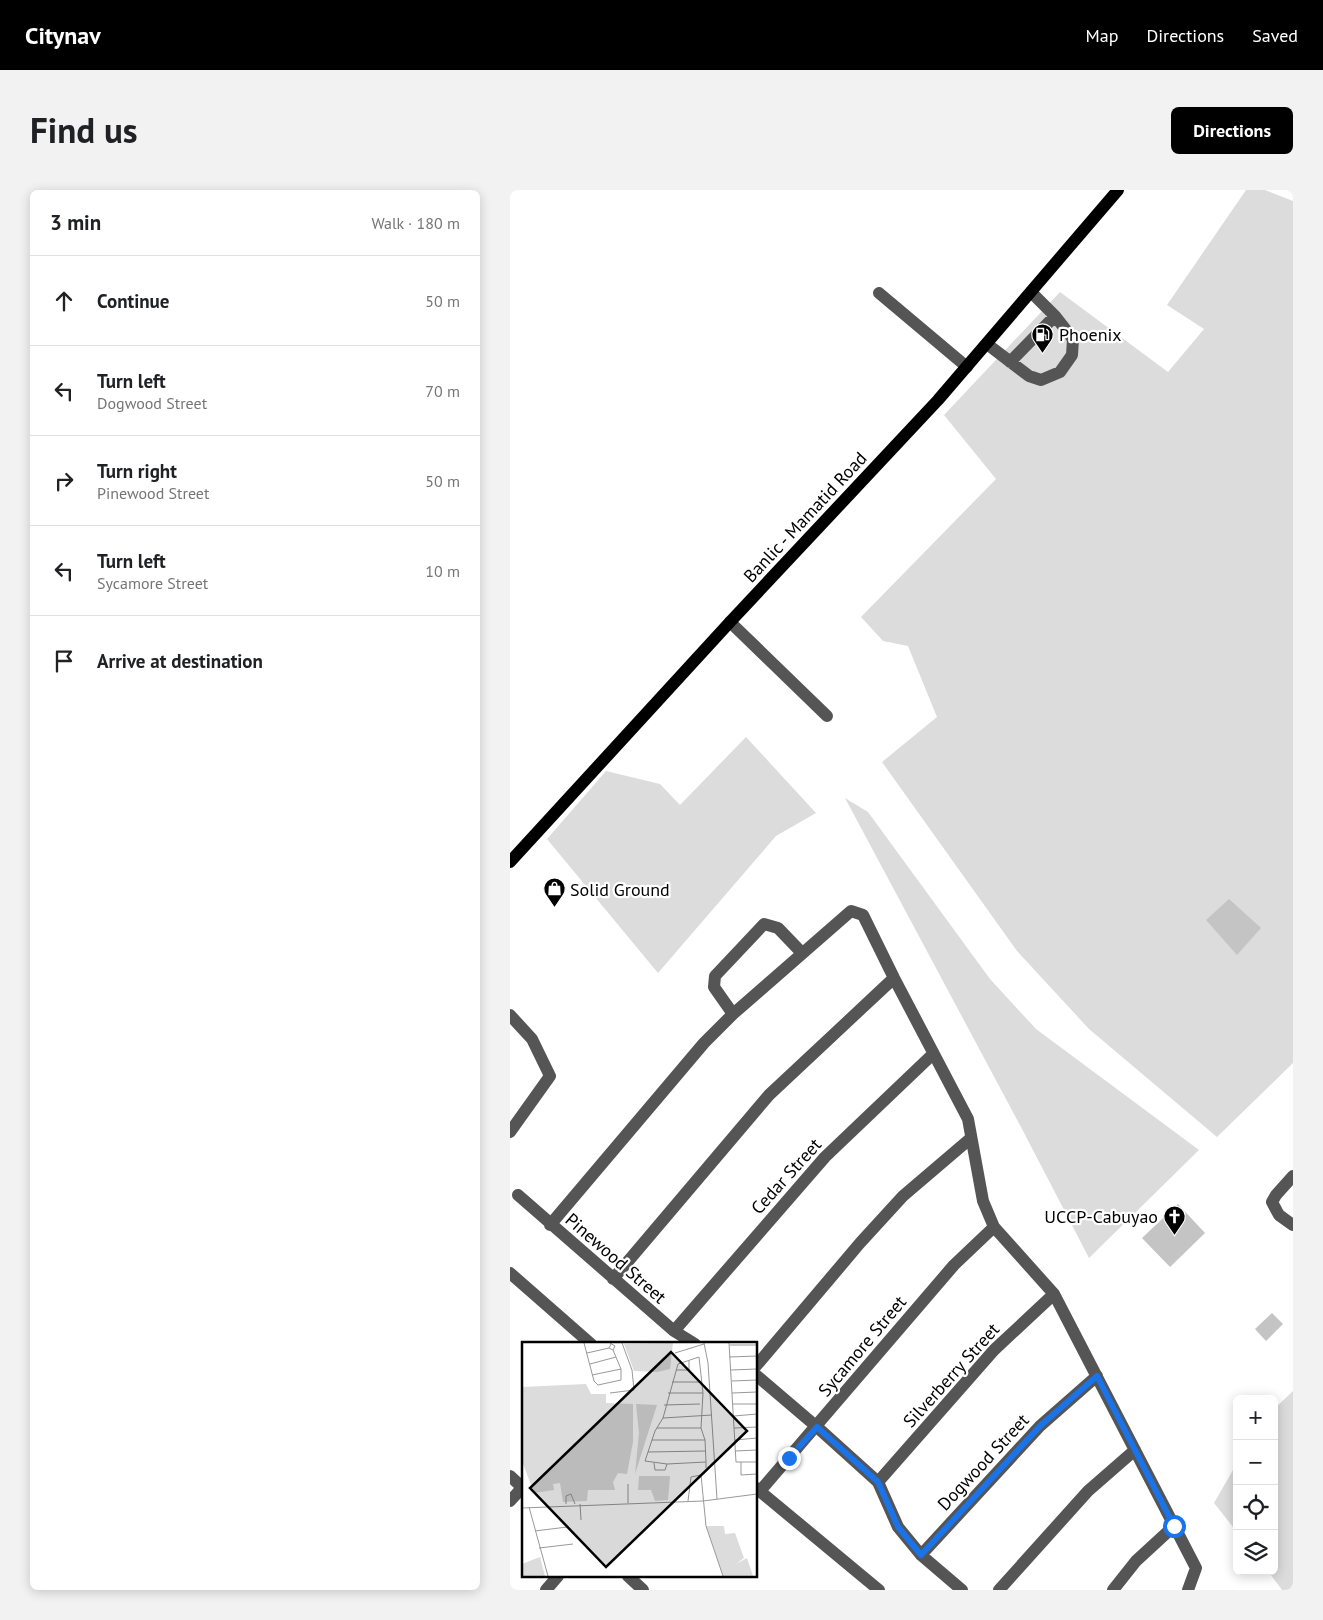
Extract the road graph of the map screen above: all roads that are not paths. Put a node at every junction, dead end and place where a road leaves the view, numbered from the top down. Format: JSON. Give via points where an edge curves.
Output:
{"nodes":[{"id":1,"x":1118,"y":190,"type":"edge"},
{"id":2,"x":1031,"y":292,"type":"junction"},
{"id":3,"x":879,"y":293,"type":"dead end"},
{"id":4,"x":1055,"y":316,"type":"junction"},
{"id":5,"x":987,"y":344,"type":"junction"},
{"id":6,"x":1010,"y":362,"type":"junction"},
{"id":7,"x":967,"y":367,"type":"junction"},
{"id":8,"x":730,"y":622,"type":"junction"},
{"id":9,"x":827,"y":716,"type":"dead end"},
{"id":10,"x":510,"y":862,"type":"edge"},
{"id":11,"x":802,"y":953,"type":"junction"},
{"id":12,"x":894,"y":978,"type":"junction"},
{"id":13,"x":733,"y":1014,"type":"junction"},
{"id":14,"x":510,"y":1015,"type":"edge"},
{"id":15,"x":933,"y":1054,"type":"junction"},
{"id":16,"x":510,"y":1132,"type":"edge"},
{"id":17,"x":971,"y":1138,"type":"junction"},
{"id":18,"x":1293,"y":1176,"type":"edge"},
{"id":19,"x":518,"y":1195,"type":"dead end"},
{"id":20,"x":550,"y":1225,"type":"junction"},
{"id":21,"x":1293,"y":1225,"type":"edge"},
{"id":22,"x":994,"y":1227,"type":"junction"},
{"id":23,"x":510,"y":1273,"type":"edge"},
{"id":24,"x":613,"y":1279,"type":"junction"},
{"id":25,"x":1054,"y":1294,"type":"junction"},
{"id":26,"x":674,"y":1331,"type":"junction"},
{"id":27,"x":589,"y":1342,"type":"edge"},
{"id":28,"x":692,"y":1342,"type":"edge"},
{"id":29,"x":758,"y":1364,"type":"edge"},
{"id":30,"x":1097,"y":1376,"type":"junction"},
{"id":31,"x":758,"y":1377,"type":"edge"},
{"id":32,"x":817,"y":1427,"type":"junction"},
{"id":33,"x":1135,"y":1450,"type":"junction"},
{"id":34,"x":510,"y":1476,"type":"edge"},
{"id":35,"x":878,"y":1482,"type":"junction"},
{"id":36,"x":522,"y":1487,"type":"edge"},
{"id":37,"x":522,"y":1489,"type":"edge"},
{"id":38,"x":758,"y":1490,"type":"edge"},
{"id":39,"x":510,"y":1501,"type":"edge"},
{"id":40,"x":1174,"y":1526,"type":"junction"},
{"id":41,"x":921,"y":1555,"type":"junction"},
{"id":42,"x":556,"y":1578,"type":"edge"},
{"id":43,"x":630,"y":1578,"type":"edge"},
{"id":44,"x":546,"y":1590,"type":"edge"},
{"id":45,"x":644,"y":1590,"type":"edge"},
{"id":46,"x":880,"y":1590,"type":"edge"},
{"id":47,"x":962,"y":1590,"type":"edge"},
{"id":48,"x":999,"y":1590,"type":"edge"},
{"id":49,"x":1112,"y":1590,"type":"edge"},
{"id":50,"x":1188,"y":1590,"type":"edge"}],
"edges":[{"from":1,"to":2,"type":"main road","name":"Banlic - Mamatid Road"},
{"from":2,"to":4,"type":"street"},
{"from":2,"to":5,"type":"main road","name":"Banlic - Mamatid Road"},
{"from":3,"to":7,"type":"street"},
{"from":4,"to":6,"type":"street"},
{"from":4,"to":6,"type":"street","via":[[1073,339],[1072,355],[1060,372],[1041,380],[1029,376]]},
{"from":5,"to":6,"type":"street"},
{"from":5,"to":7,"type":"main road","name":"Banlic - Mamatid Road"},
{"from":7,"to":8,"type":"main road","name":"Banlic - Mamatid Road"},
{"from":8,"to":9,"type":"street"},
{"from":8,"to":10,"type":"main road","name":"Banlic - Mamatid Road"},
{"from":11,"to":12,"type":"street","via":[[851,911],[863,915]]},
{"from":11,"to":13,"type":"street"},
{"from":11,"to":13,"type":"street","via":[[778,928],[764,924],[715,976],[714,986]]},
{"from":12,"to":15,"type":"street"},
{"from":12,"to":24,"type":"street","via":[[769,1095]]},
{"from":13,"to":20,"type":"street","via":[[704,1043]]},
{"from":14,"to":16,"type":"street","via":[[532,1039],[550,1076]]},
{"from":15,"to":17,"type":"street","via":[[968,1119]]},
{"from":15,"to":26,"type":"street","name":"Cedar Street","via":[[826,1157]]},
{"from":17,"to":22,"type":"street","via":[[983,1201]]},
{"from":17,"to":29,"type":"street","via":[[903,1196]]},
{"from":18,"to":21,"type":"street","via":[[1272,1202],[1279,1214]]},
{"from":19,"to":20,"type":"street","name":"Pinewood Street"},
{"from":20,"to":24,"type":"street","name":"Pinewood Street"},
{"from":22,"to":25,"type":"street"},
{"from":22,"to":32,"type":"street","name":"Sycamore Street","via":[[954,1265]]},
{"from":23,"to":27,"type":"street"},
{"from":24,"to":26,"type":"street","name":"Pinewood Street"},
{"from":25,"to":30,"type":"street"},
{"from":25,"to":35,"type":"street","name":"Silverberry Street","via":[[994,1350]]},
{"from":26,"to":28,"type":"street","name":"Pinewood Street"},
{"from":30,"to":33,"type":"street"},
{"from":30,"to":41,"type":"street","name":"Dogwood Street","via":[[1040,1426]]},
{"from":31,"to":32,"type":"street"},
{"from":32,"to":35,"type":"street"},
{"from":32,"to":38,"type":"street","name":"Sycamore Street"},
{"from":33,"to":40,"type":"street"},
{"from":33,"to":48,"type":"street","via":[[1088,1491]]},
{"from":34,"to":36,"type":"street"},
{"from":35,"to":41,"type":"street","via":[[898,1527]]},
{"from":37,"to":39,"type":"street"},
{"from":38,"to":46,"type":"street"},
{"from":40,"to":49,"type":"street","via":[[1136,1560]]},
{"from":40,"to":50,"type":"street","via":[[1196,1568]]},
{"from":41,"to":47,"type":"street"},
{"from":42,"to":44,"type":"street"},
{"from":43,"to":45,"type":"street"}]}
